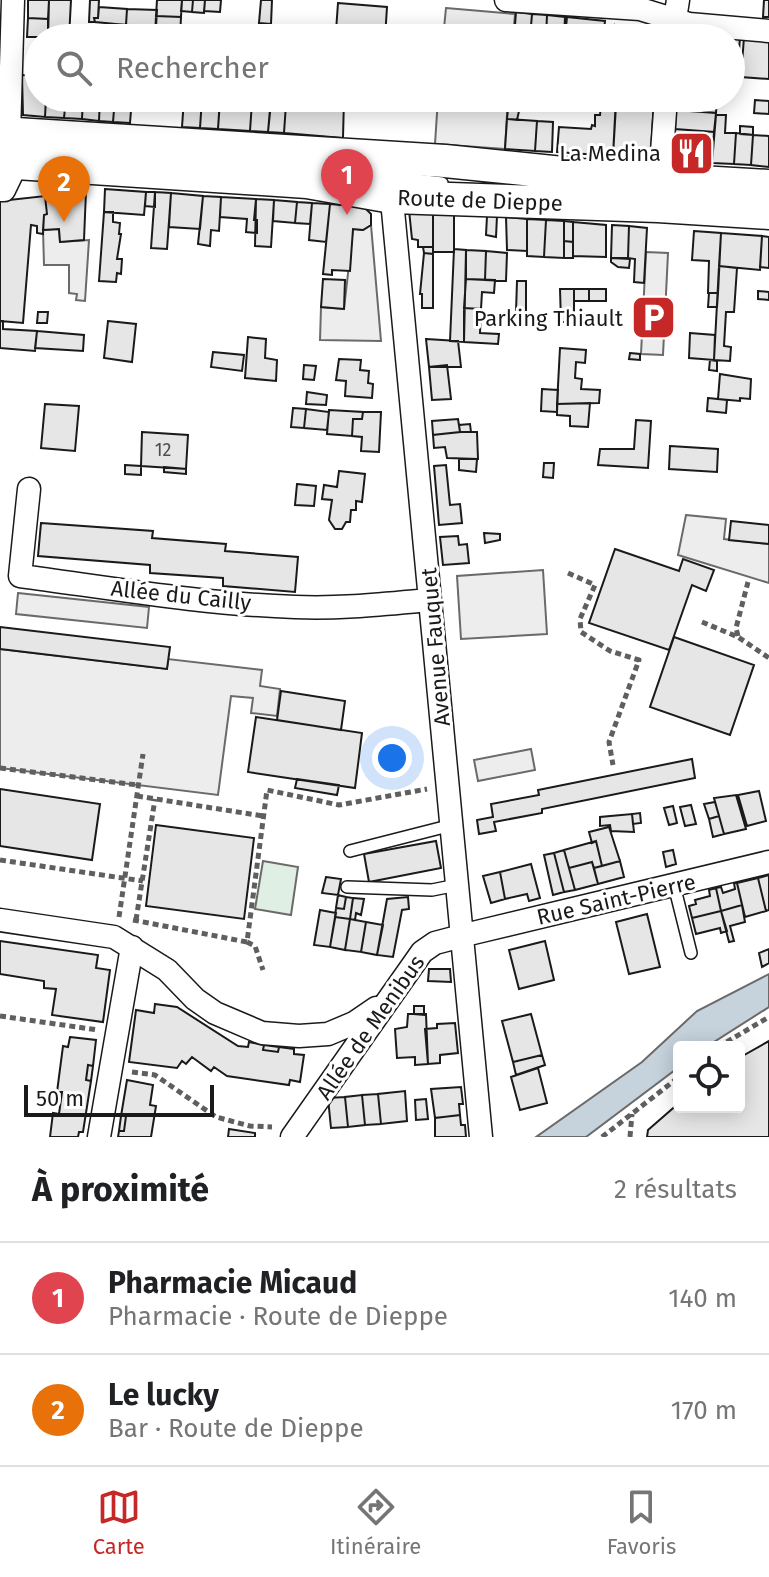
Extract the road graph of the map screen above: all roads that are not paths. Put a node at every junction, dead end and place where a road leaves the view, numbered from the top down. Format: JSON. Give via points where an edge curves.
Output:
{"nodes":[{"id":1,"x":13,"y":0,"type":"edge"},
{"id":2,"x":506,"y":0,"type":"edge"},
{"id":3,"x":675,"y":19,"type":"edge"},
{"id":4,"x":745,"y":29,"type":"edge"},
{"id":5,"x":769,"y":31,"type":"edge"},
{"id":6,"x":664,"y":112,"type":"edge"},
{"id":7,"x":10,"y":148,"type":"edge"},
{"id":8,"x":311,"y":168,"type":"dead end"},
{"id":9,"x":390,"y":177,"type":"junction"},
{"id":10,"x":450,"y":184,"type":"dead end"},
{"id":11,"x":769,"y":186,"type":"edge"},
{"id":12,"x":0,"y":190,"type":"edge"},
{"id":13,"x":655,"y":193,"type":"junction"},
{"id":14,"x":769,"y":201,"type":"edge"},
{"id":15,"x":769,"y":213,"type":"edge"},
{"id":16,"x":29,"y":489,"type":"dead end"},
{"id":17,"x":430,"y":600,"type":"junction"},
{"id":18,"x":445,"y":827,"type":"junction"},
{"id":19,"x":350,"y":851,"type":"dead end"},
{"id":20,"x":769,"y":862,"type":"edge"},
{"id":21,"x":457,"y":885,"type":"junction"},
{"id":22,"x":674,"y":885,"type":"junction"},
{"id":23,"x":347,"y":887,"type":"dead end"},
{"id":24,"x":0,"y":920,"type":"edge"},
{"id":25,"x":462,"y":935,"type":"junction"},
{"id":26,"x":134,"y":938,"type":"junction"},
{"id":27,"x":691,"y":953,"type":"dead end"},
{"id":28,"x":385,"y":1003,"type":"junction"},
{"id":29,"x":339,"y":1031,"type":"junction"},
{"id":30,"x":356,"y":1047,"type":"junction"},
{"id":31,"x":294,"y":1133,"type":"edge"},
{"id":32,"x":99,"y":1137,"type":"edge"},
{"id":33,"x":481,"y":1137,"type":"edge"}],
"edges":[{"from":1,"to":7,"type":"street"},
{"from":2,"to":3,"type":"street","via":[[640,9]]},
{"from":4,"to":5,"type":"street"},
{"from":6,"to":13,"type":"street"},
{"from":7,"to":9,"type":"main road","name":"Route de Dieppe","via":[[307,182]]},
{"from":7,"to":12,"type":"street"},
{"from":8,"to":9,"type":"lane"},
{"from":9,"to":10,"type":"lane"},
{"from":9,"to":13,"type":"main road","name":"Route de Dieppe"},
{"from":9,"to":17,"type":"street","name":"Avenue Fauquet"},
{"from":11,"to":13,"type":"main road","name":"Route de Dieppe"},
{"from":13,"to":14,"type":"lane"},
{"from":13,"to":15,"type":"main road","name":"Route de Dieppe"},
{"from":16,"to":17,"type":"street","name":"Allée du Cailly","via":[[20,576],[293,607]]},
{"from":17,"to":18,"type":"street","name":"Avenue Fauquet"},
{"from":18,"to":19,"type":"lane"},
{"from":18,"to":21,"type":"street","name":"Avenue Fauquet"},
{"from":20,"to":22,"type":"street","name":"Rue Saint-Pierre"},
{"from":21,"to":23,"type":"lane","via":[[432,890]]},
{"from":21,"to":25,"type":"street","name":"Avenue Fauquet"},
{"from":22,"to":25,"type":"street","name":"Rue Saint-Pierre"},
{"from":22,"to":27,"type":"lane"},
{"from":24,"to":26,"type":"street"},
{"from":25,"to":28,"type":"street","name":"Allée de Menibus","via":[[428,946]]},
{"from":25,"to":33,"type":"street","name":"Avenue Fauquet"},
{"from":26,"to":29,"type":"street","via":[[195,999],[236,1023],[282,1036]]},
{"from":26,"to":32,"type":"street"},
{"from":28,"to":29,"type":"street"},
{"from":28,"to":30,"type":"street","name":"Allée de Menibus"},
{"from":29,"to":30,"type":"lane"},
{"from":30,"to":31,"type":"street","name":"Allée de Menibus"}]}
